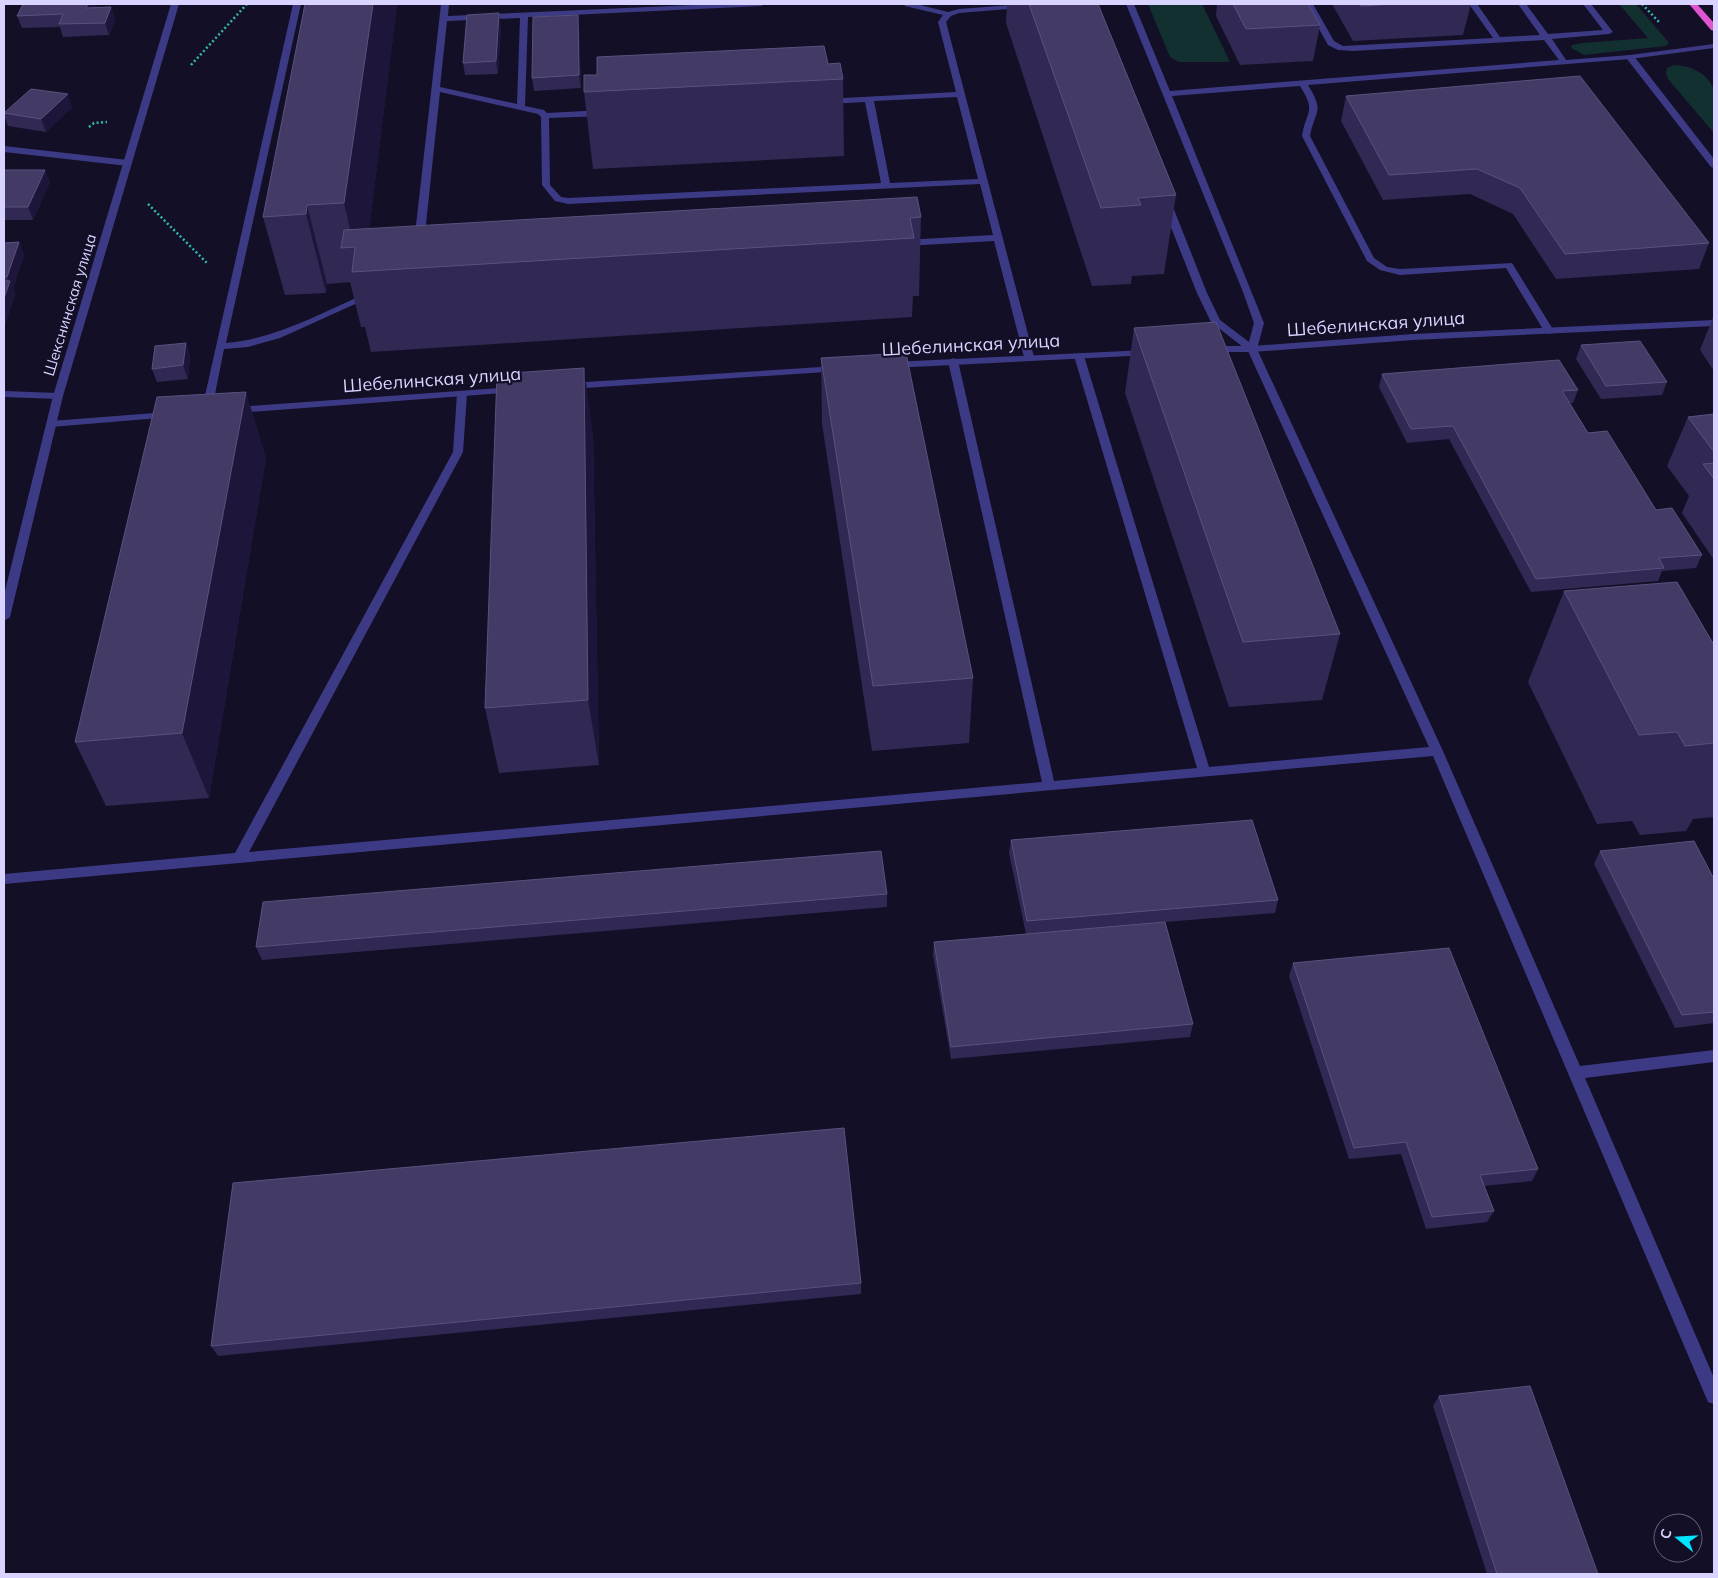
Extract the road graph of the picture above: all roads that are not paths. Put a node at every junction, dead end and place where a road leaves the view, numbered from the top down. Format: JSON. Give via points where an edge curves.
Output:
{"nodes":[{"id":1,"x":175,"y":4,"type":"edge"},
{"id":2,"x":297,"y":4,"type":"edge"},
{"id":3,"x":445,"y":4,"type":"edge"},
{"id":4,"x":760,"y":4,"type":"edge"},
{"id":5,"x":908,"y":4,"type":"edge"},
{"id":6,"x":1130,"y":4,"type":"edge"},
{"id":7,"x":1309,"y":4,"type":"edge"},
{"id":8,"x":1473,"y":4,"type":"edge"},
{"id":9,"x":1522,"y":4,"type":"edge"},
{"id":10,"x":1587,"y":4,"type":"edge"},
{"id":11,"x":1693,"y":4,"type":"edge"},
{"id":12,"x":1033,"y":6,"type":"edge"},
{"id":13,"x":948,"y":14,"type":"junction"},
{"id":14,"x":524,"y":15,"type":"junction"},
{"id":15,"x":443,"y":19,"type":"junction"},
{"id":16,"x":1714,"y":28,"type":"edge"},
{"id":17,"x":1546,"y":37,"type":"junction"},
{"id":18,"x":1498,"y":40,"type":"junction"},
{"id":19,"x":1714,"y":46,"type":"edge"},
{"id":20,"x":1630,"y":57,"type":"junction"},
{"id":21,"x":1564,"y":62,"type":"junction"},
{"id":22,"x":1302,"y":84,"type":"junction"},
{"id":23,"x":435,"y":88,"type":"junction"},
{"id":24,"x":960,"y":94,"type":"junction"},
{"id":25,"x":1168,"y":94,"type":"junction"},
{"id":26,"x":869,"y":99,"type":"junction"},
{"id":27,"x":820,"y":102,"type":"edge"},
{"id":28,"x":522,"y":108,"type":"junction"},
{"id":29,"x":613,"y":112,"type":"edge"},
{"id":30,"x":544,"y":116,"type":"junction"},
{"id":31,"x":4,"y":149,"type":"edge"},
{"id":32,"x":128,"y":163,"type":"junction"},
{"id":33,"x":1714,"y":165,"type":"edge"},
{"id":34,"x":982,"y":181,"type":"junction"},
{"id":35,"x":886,"y":186,"type":"junction"},
{"id":36,"x":1163,"y":194,"type":"edge"},
{"id":37,"x":997,"y":238,"type":"junction"},
{"id":38,"x":891,"y":244,"type":"edge"},
{"id":39,"x":417,"y":255,"type":"edge"},
{"id":40,"x":381,"y":290,"type":"edge"},
{"id":41,"x":1714,"y":323,"type":"edge"},
{"id":42,"x":1549,"y":331,"type":"junction"},
{"id":43,"x":220,"y":346,"type":"junction"},
{"id":44,"x":1204,"y":349,"type":"edge"},
{"id":45,"x":1252,"y":349,"type":"junction"},
{"id":46,"x":1156,"y":352,"type":"edge"},
{"id":47,"x":1079,"y":356,"type":"junction"},
{"id":48,"x":1029,"y":358,"type":"junction"},
{"id":49,"x":953,"y":361,"type":"junction"},
{"id":50,"x":884,"y":365,"type":"edge"},
{"id":51,"x":845,"y":368,"type":"edge"},
{"id":52,"x":560,"y":387,"type":"edge"},
{"id":53,"x":521,"y":390,"type":"edge"},
{"id":54,"x":4,"y":394,"type":"edge"},
{"id":55,"x":462,"y":394,"type":"junction"},
{"id":56,"x":58,"y":396,"type":"junction"},
{"id":57,"x":177,"y":415,"type":"edge"},
{"id":58,"x":51,"y":424,"type":"junction"},
{"id":59,"x":4,"y":617,"type":"edge"},
{"id":60,"x":1437,"y":751,"type":"junction"},
{"id":61,"x":1204,"y":771,"type":"junction"},
{"id":62,"x":1049,"y":786,"type":"junction"},
{"id":63,"x":239,"y":858,"type":"junction"},
{"id":64,"x":4,"y":879,"type":"edge"},
{"id":65,"x":1714,"y":1056,"type":"edge"},
{"id":66,"x":1575,"y":1073,"type":"junction"},
{"id":67,"x":1710,"y":1376,"type":"edge"},
{"id":68,"x":1714,"y":1396,"type":"edge"}],
"edges":[{"from":1,"to":32,"type":"street","name":"Шекснинская улица"},
{"from":2,"to":43,"type":"street"},
{"from":3,"to":15,"type":"street"},
{"from":4,"to":14,"type":"street"},
{"from":5,"to":13,"type":"street"},
{"from":6,"to":25,"type":"street"},
{"from":7,"to":18,"type":"street","via":[[1331,43],[1341,48]]},
{"from":8,"to":18,"type":"street"},
{"from":9,"to":17,"type":"street"},
{"from":10,"to":17,"type":"street","via":[[1609,32]]},
{"from":11,"to":16,"type":"highway"},
{"from":12,"to":13,"type":"street"},
{"from":13,"to":24,"type":"street","via":[[942,22]]},
{"from":14,"to":15,"type":"street"},
{"from":14,"to":28,"type":"street"},
{"from":15,"to":23,"type":"street"},
{"from":17,"to":18,"type":"street"},
{"from":17,"to":21,"type":"street"},
{"from":19,"to":20,"type":"street"},
{"from":20,"to":21,"type":"street"},
{"from":20,"to":33,"type":"street"},
{"from":21,"to":22,"type":"street"},
{"from":22,"to":25,"type":"street"},
{"from":22,"to":42,"type":"street","via":[[1314,103],[1306,136],[1370,258],[1378,267],[1400,272],[1509,265]]},
{"from":23,"to":28,"type":"street"},
{"from":23,"to":39,"type":"street"},
{"from":24,"to":26,"type":"street"},
{"from":24,"to":34,"type":"street"},
{"from":25,"to":45,"type":"street","via":[[1259,323]]},
{"from":26,"to":27,"type":"street"},
{"from":26,"to":35,"type":"street"},
{"from":28,"to":30,"type":"street","via":[[541,112]]},
{"from":29,"to":30,"type":"street"},
{"from":30,"to":35,"type":"street","via":[[546,185],[558,199]]},
{"from":31,"to":32,"type":"street"},
{"from":32,"to":56,"type":"street","name":"Шекснинская улица"},
{"from":34,"to":35,"type":"street"},
{"from":34,"to":37,"type":"street"},
{"from":36,"to":45,"type":"street","via":[[1216,322]]},
{"from":37,"to":38,"type":"street"},
{"from":37,"to":48,"type":"street"},
{"from":40,"to":43,"type":"street","via":[[277,336],[248,344]]},
{"from":41,"to":42,"type":"street","name":"Шебелинская улица"},
{"from":42,"to":45,"type":"street","name":"Шебелинская улица"},
{"from":43,"to":55,"type":"street","name":"Шебелинская улица","via":[[211,412]]},
{"from":44,"to":45,"type":"street","name":"Шебелинская улица"},
{"from":45,"to":60,"type":"street"},
{"from":46,"to":47,"type":"street","name":"Шебелинская улица"},
{"from":47,"to":48,"type":"street","name":"Шебелинская улица"},
{"from":47,"to":61,"type":"street"},
{"from":48,"to":49,"type":"street","name":"Шебелинская улица"},
{"from":49,"to":50,"type":"street","name":"Шебелинская улица"},
{"from":49,"to":62,"type":"street"},
{"from":51,"to":52,"type":"street"},
{"from":53,"to":55,"type":"street","name":"Шебелинская улица"},
{"from":54,"to":56,"type":"street"},
{"from":55,"to":63,"type":"street","via":[[458,452]]},
{"from":56,"to":58,"type":"street","name":"Шекснинская улица"},
{"from":57,"to":58,"type":"street"},
{"from":58,"to":59,"type":"street","name":"Шекснинская улица"},
{"from":60,"to":61,"type":"street"},
{"from":60,"to":66,"type":"street"},
{"from":61,"to":62,"type":"street"},
{"from":62,"to":63,"type":"street"},
{"from":63,"to":64,"type":"street"},
{"from":65,"to":66,"type":"street"},
{"from":66,"to":67,"type":"street"},
{"from":67,"to":68,"type":"street"}]}
